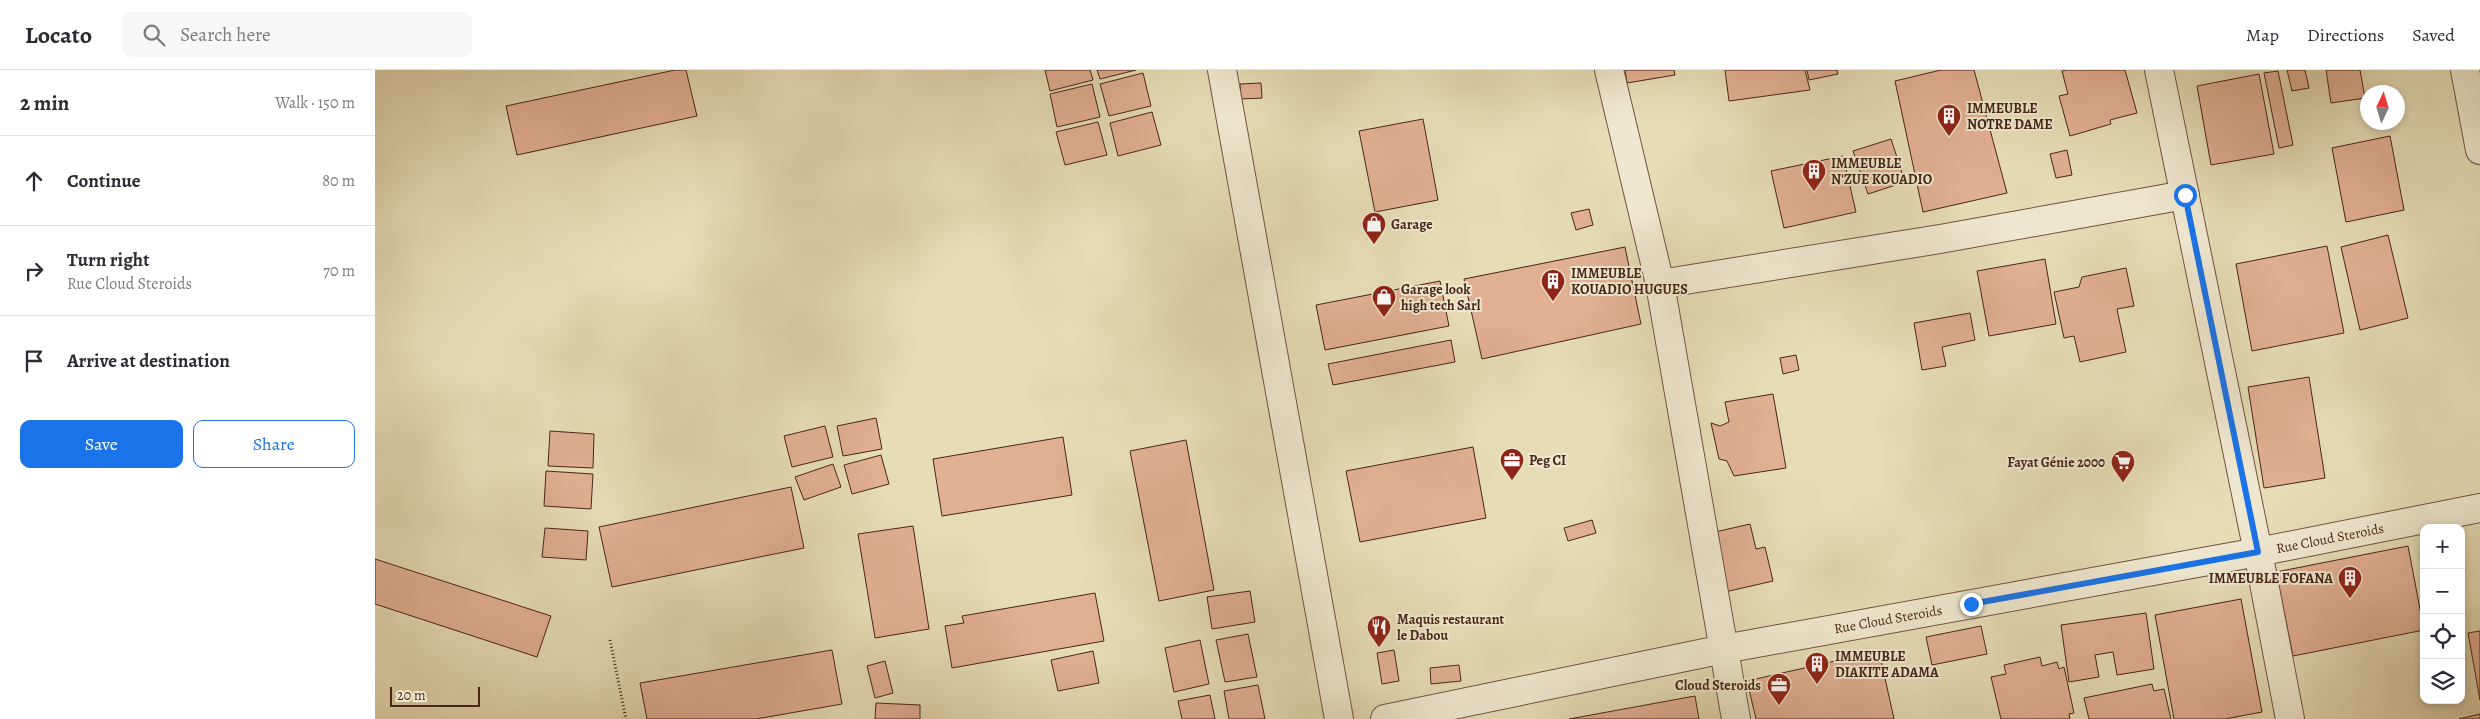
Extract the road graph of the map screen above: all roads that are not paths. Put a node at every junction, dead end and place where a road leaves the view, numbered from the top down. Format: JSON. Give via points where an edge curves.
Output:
{"nodes":[{"id":1,"x":1222,"y":70,"type":"edge"},
{"id":2,"x":1609,"y":70,"type":"edge"},
{"id":3,"x":2159,"y":70,"type":"edge"},
{"id":4,"x":2465,"y":70,"type":"edge"},
{"id":5,"x":2480,"y":150,"type":"edge"},
{"id":6,"x":2185,"y":195,"type":"junction"},
{"id":7,"x":1660,"y":284,"type":"junction"},
{"id":8,"x":2480,"y":508,"type":"edge"},
{"id":9,"x":2258,"y":552,"type":"junction"},
{"id":10,"x":1724,"y":648,"type":"junction"},
{"id":11,"x":1339,"y":719,"type":"edge"},
{"id":12,"x":1385,"y":719,"type":"edge"},
{"id":13,"x":1736,"y":719,"type":"edge"},
{"id":14,"x":2290,"y":719,"type":"edge"}],
"edges":[{"from":1,"to":11,"type":"street"},
{"from":2,"to":7,"type":"street"},
{"from":3,"to":6,"type":"street"},
{"from":4,"to":5,"type":"street"},
{"from":6,"to":7,"type":"street","via":[[1930,241]]},
{"from":6,"to":9,"type":"street"},
{"from":7,"to":10,"type":"street"},
{"from":8,"to":9,"type":"street","name":"Rue Cloud Steroids"},
{"from":9,"to":10,"type":"street","name":"Rue Cloud Steroids"},
{"from":9,"to":14,"type":"street"},
{"from":10,"to":12,"type":"street","name":"Rue Cloud Steroids"},
{"from":10,"to":13,"type":"street"}]}
